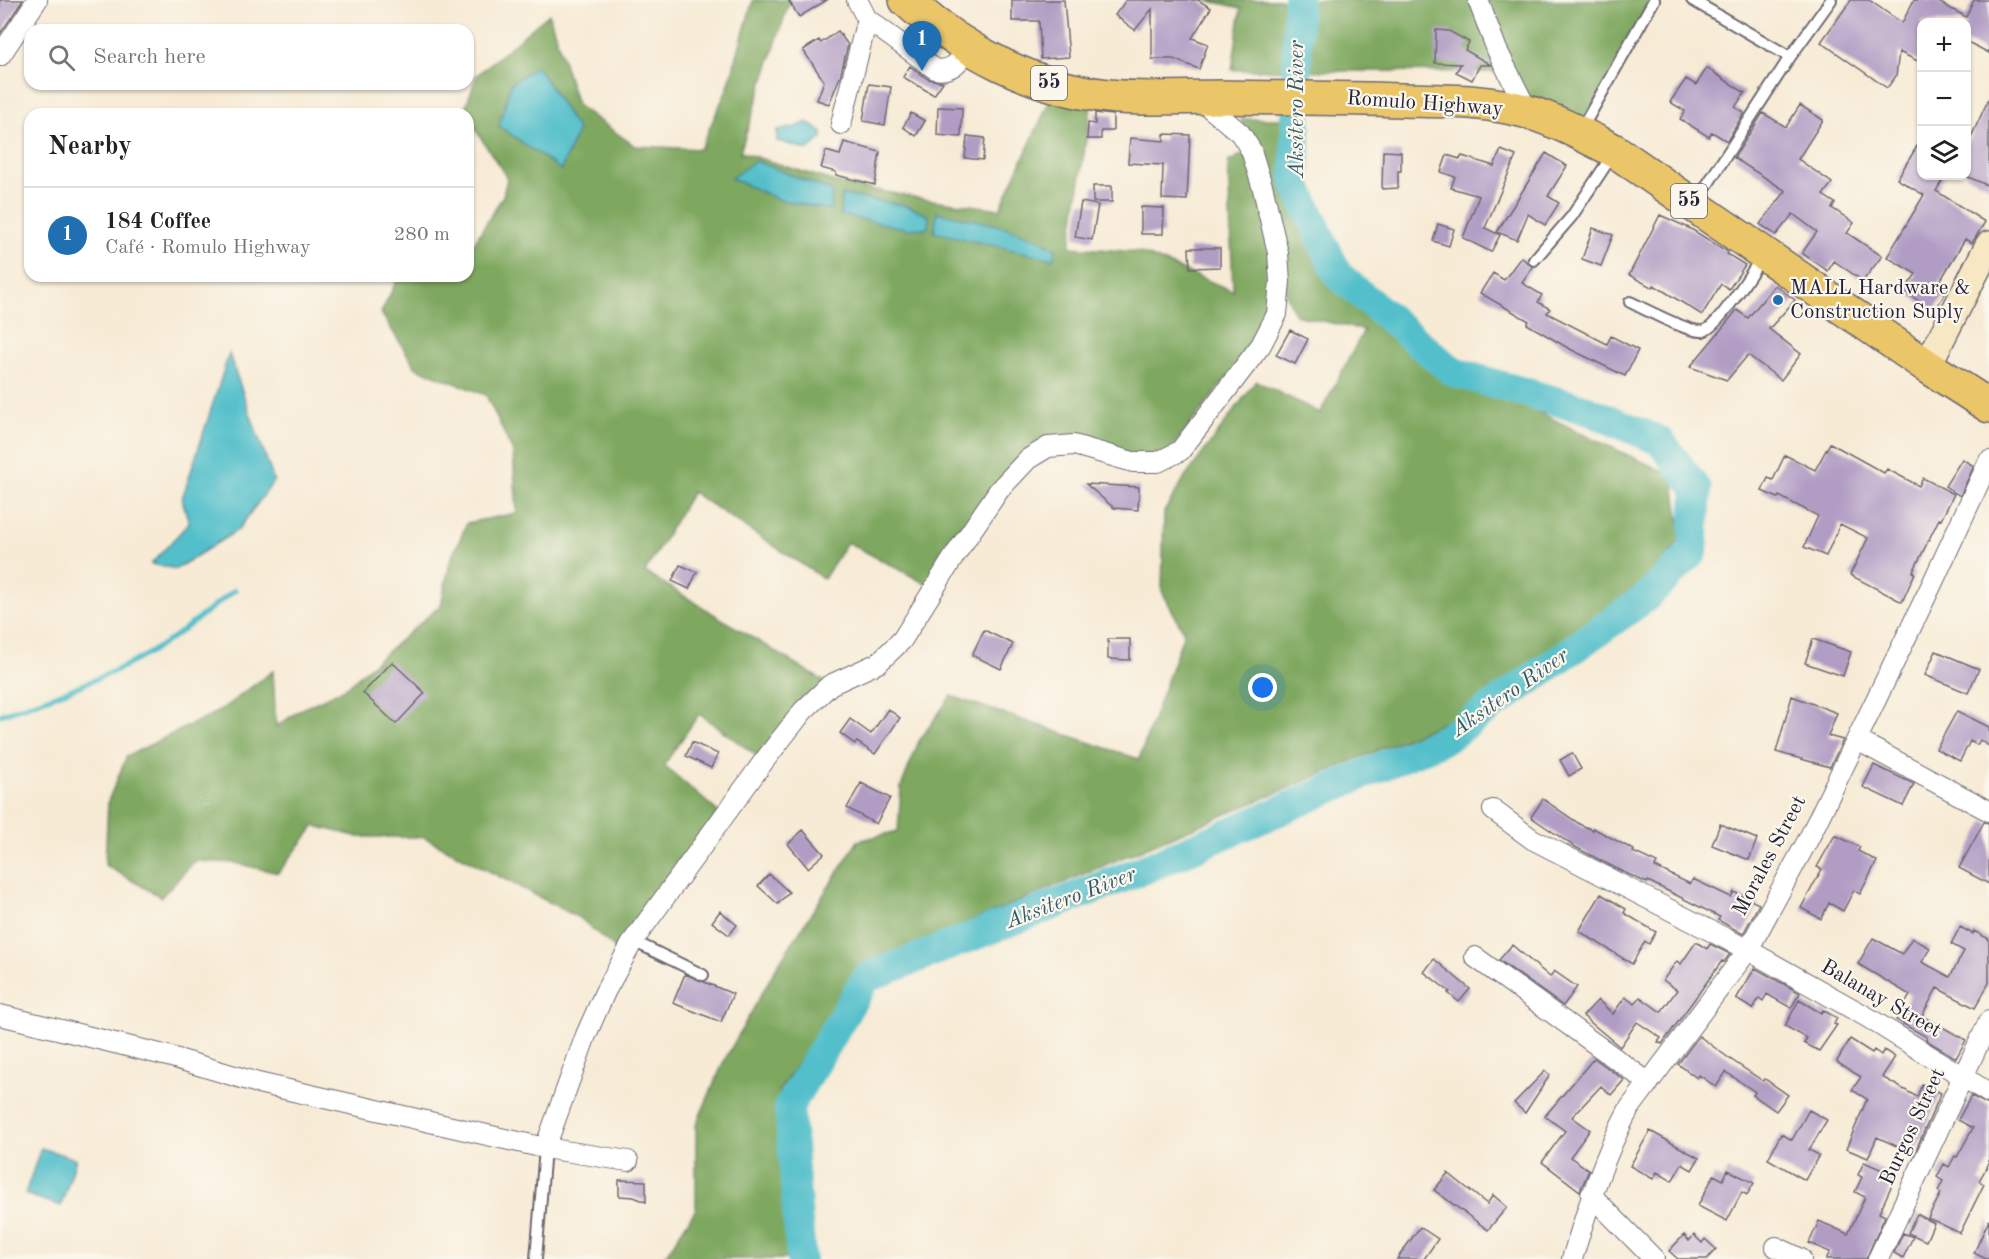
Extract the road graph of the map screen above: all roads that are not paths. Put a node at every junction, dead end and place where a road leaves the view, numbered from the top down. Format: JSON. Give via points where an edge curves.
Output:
{"nodes":[{"id":1,"x":37,"y":0,"type":"edge"},
{"id":2,"x":857,"y":0,"type":"edge"},
{"id":3,"x":906,"y":0,"type":"edge"},
{"id":4,"x":1478,"y":0,"type":"edge"},
{"id":5,"x":1654,"y":0,"type":"edge"},
{"id":6,"x":1692,"y":0,"type":"edge"},
{"id":7,"x":1831,"y":0,"type":"edge"},
{"id":8,"x":867,"y":19,"type":"junction"},
{"id":9,"x":970,"y":48,"type":"junction"},
{"id":10,"x":0,"y":56,"type":"edge"},
{"id":11,"x":1790,"y":57,"type":"junction"},
{"id":12,"x":1206,"y":98,"type":"junction"},
{"id":13,"x":1528,"y":112,"type":"junction"},
{"id":14,"x":841,"y":124,"type":"dead end"},
{"id":15,"x":1580,"y":133,"type":"junction"},
{"id":16,"x":1615,"y":151,"type":"junction"},
{"id":17,"x":1694,"y":205,"type":"junction"},
{"id":18,"x":1989,"y":245,"type":"edge"},
{"id":19,"x":1764,"y":253,"type":"junction"},
{"id":20,"x":1534,"y":260,"type":"dead end"},
{"id":21,"x":1630,"y":302,"type":"dead end"},
{"id":22,"x":1927,"y":366,"type":"junction"},
{"id":23,"x":1989,"y":406,"type":"edge"},
{"id":24,"x":1989,"y":460,"type":"edge"},
{"id":25,"x":1857,"y":740,"type":"junction"},
{"id":26,"x":1494,"y":810,"type":"dead end"},
{"id":27,"x":1989,"y":811,"type":"edge"},
{"id":28,"x":633,"y":941,"type":"junction"},
{"id":29,"x":1748,"y":950,"type":"junction"},
{"id":30,"x":1475,"y":957,"type":"dead end"},
{"id":31,"x":704,"y":975,"type":"dead end"},
{"id":32,"x":0,"y":1015,"type":"edge"},
{"id":33,"x":1989,"y":1021,"type":"edge"},
{"id":34,"x":1963,"y":1076,"type":"junction"},
{"id":35,"x":1649,"y":1083,"type":"junction"},
{"id":36,"x":1989,"y":1092,"type":"edge"},
{"id":37,"x":545,"y":1148,"type":"junction"},
{"id":38,"x":628,"y":1161,"type":"dead end"},
{"id":39,"x":1591,"y":1195,"type":"junction"},
{"id":40,"x":1776,"y":1247,"type":"dead end"},
{"id":41,"x":1882,"y":1257,"type":"edge"},
{"id":42,"x":536,"y":1259,"type":"edge"},
{"id":43,"x":1572,"y":1259,"type":"edge"},
{"id":44,"x":1654,"y":1259,"type":"edge"},
{"id":45,"x":1802,"y":1259,"type":"edge"}],
"edges":[{"from":1,"to":10,"type":"street"},
{"from":2,"to":8,"type":"street"},
{"from":3,"to":9,"type":"highway","name":"Romulo Highway","number":"55","via":[[927,20]]},
{"from":4,"to":13,"type":"street","via":[[1497,50]]},
{"from":5,"to":15,"type":"lane"},
{"from":6,"to":11,"type":"lane"},
{"from":7,"to":11,"type":"lane"},
{"from":8,"to":9,"type":"street","via":[[935,69],[953,67]]},
{"from":8,"to":14,"type":"street"},
{"from":9,"to":12,"type":"highway","name":"Romulo Highway","number":"55","via":[[1015,71],[1064,88],[1108,96]]},
{"from":11,"to":17,"type":"lane"},
{"from":12,"to":13,"type":"highway","name":"Romulo Highway","number":"55","via":[[1451,101]]},
{"from":12,"to":28,"type":"street","via":[[1251,150],[1278,253],[1277,314],[1261,345],[1180,451],[1158,462],[1133,462],[1074,445],[1048,447],[1028,459],[999,490],[902,640],[878,663],[830,685],[803,711]]},
{"from":13,"to":15,"type":"highway","name":"Romulo Highway","number":"55"},
{"from":15,"to":16,"type":"highway","name":"Romulo Highway","number":"55"},
{"from":16,"to":17,"type":"highway","name":"Romulo Highway","number":"55"},
{"from":16,"to":20,"type":"lane","via":[[1572,216]]},
{"from":17,"to":19,"type":"highway","name":"Romulo Highway","number":"55"},
{"from":18,"to":22,"type":"street"},
{"from":19,"to":21,"type":"lane","via":[[1713,327],[1704,331],[1692,330]]},
{"from":19,"to":22,"type":"highway","name":"Romulo Highway","number":"55"},
{"from":22,"to":23,"type":"highway","name":"Romulo Highway","number":"55"},
{"from":24,"to":25,"type":"street","name":"Morales Street"},
{"from":25,"to":27,"type":"street"},
{"from":25,"to":29,"type":"street","name":"Morales Street"},
{"from":26,"to":29,"type":"street","name":"Balanay Street","via":[[1545,846]]},
{"from":28,"to":31,"type":"lane"},
{"from":28,"to":37,"type":"street","via":[[586,1035]]},
{"from":29,"to":34,"type":"street","name":"Balanay Street"},
{"from":29,"to":35,"type":"street","name":"Morales Street"},
{"from":30,"to":35,"type":"street"},
{"from":32,"to":37,"type":"street","via":[[168,1056],[258,1083]]},
{"from":33,"to":34,"type":"street","name":"Burgos Street"},
{"from":34,"to":36,"type":"street","name":"Balanay Street"},
{"from":34,"to":41,"type":"street","name":"Burgos Street"},
{"from":35,"to":39,"type":"street","name":"Morales Street","via":[[1618,1130]]},
{"from":37,"to":38,"type":"street"},
{"from":37,"to":42,"type":"lane"},
{"from":39,"to":43,"type":"street","name":"Morales Street"},
{"from":39,"to":44,"type":"street"},
{"from":40,"to":45,"type":"street"}]}
